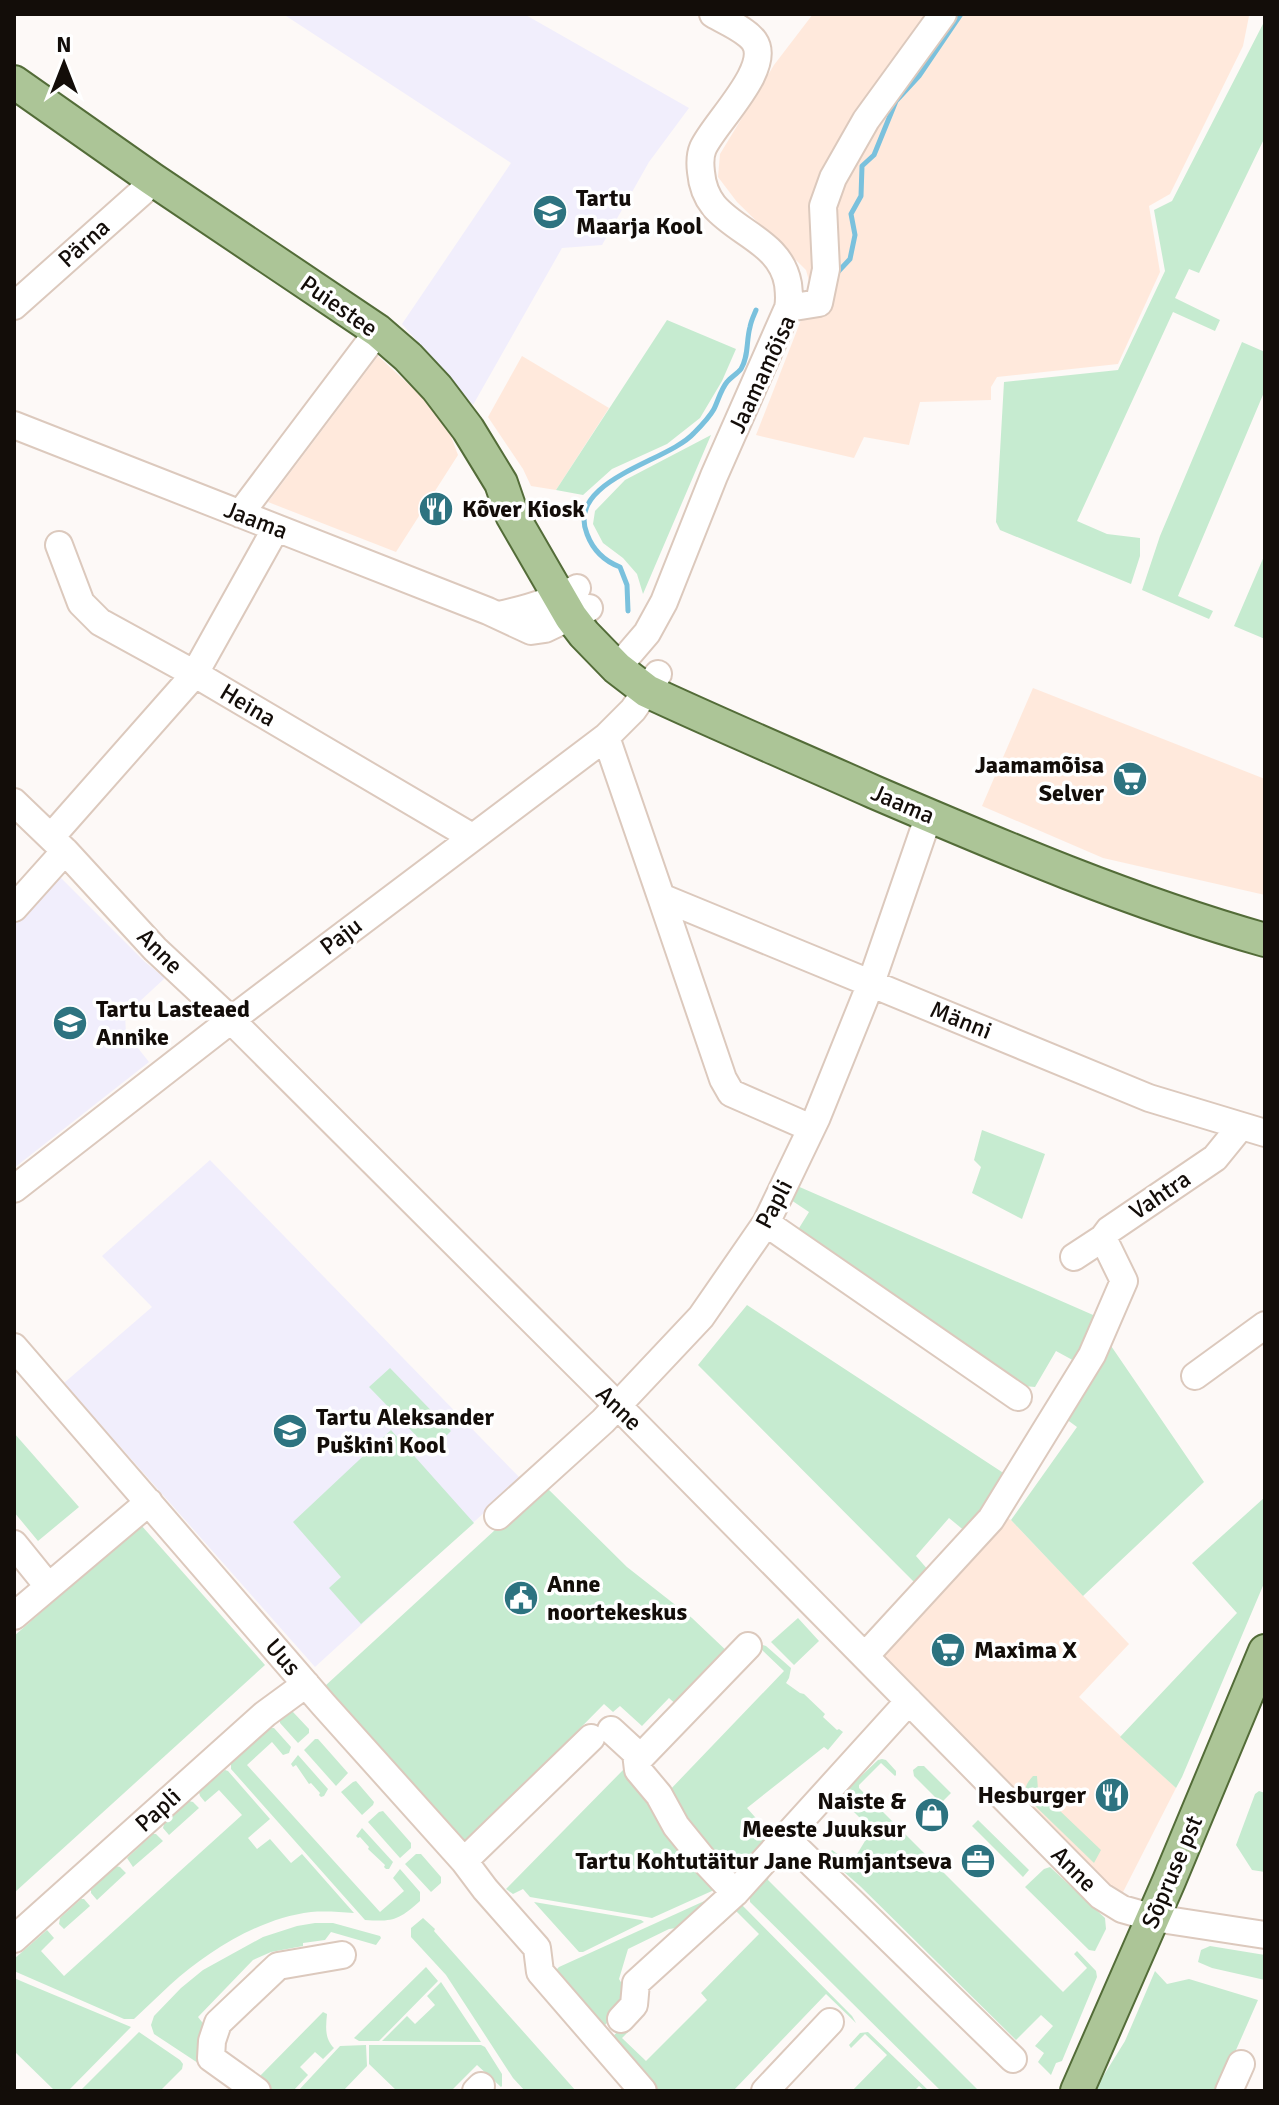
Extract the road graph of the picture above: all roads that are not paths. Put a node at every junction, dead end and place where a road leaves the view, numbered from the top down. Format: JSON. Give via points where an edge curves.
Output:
{"nodes":[{"id":1,"x":713,"y":14,"type":"edge"},
{"id":2,"x":943,"y":14,"type":"edge"},
{"id":3,"x":14,"y":82,"type":"edge"},
{"id":4,"x":152,"y":179,"type":"junction"},
{"id":5,"x":14,"y":306,"type":"edge"},
{"id":6,"x":788,"y":308,"type":"junction"},
{"id":7,"x":378,"y":331,"type":"junction"},
{"id":8,"x":14,"y":425,"type":"edge"},
{"id":9,"x":240,"y":514,"type":"junction"},
{"id":10,"x":276,"y":528,"type":"junction"},
{"id":11,"x":59,"y":545,"type":"dead end"},
{"id":12,"x":574,"y":602,"type":"junction"},
{"id":13,"x":624,"y":661,"type":"junction"},
{"id":14,"x":194,"y":675,"type":"junction"},
{"id":15,"x":653,"y":682,"type":"junction"},
{"id":16,"x":606,"y":737,"type":"junction"},
{"id":17,"x":14,"y":802,"type":"edge"},
{"id":18,"x":929,"y":815,"type":"junction"},
{"id":19,"x":472,"y":837,"type":"junction"},
{"id":20,"x":58,"y":844,"type":"junction"},
{"id":21,"x":661,"y":897,"type":"junction"},
{"id":22,"x":14,"y":908,"type":"edge"},
{"id":23,"x":1265,"y":922,"type":"edge"},
{"id":24,"x":1265,"y":940,"type":"edge"},
{"id":25,"x":871,"y":983,"type":"junction"},
{"id":26,"x":231,"y":1020,"type":"junction"},
{"id":27,"x":811,"y":1128,"type":"junction"},
{"id":28,"x":1253,"y":1130,"type":"edge"},
{"id":29,"x":14,"y":1189,"type":"edge"},
{"id":30,"x":766,"y":1223,"type":"junction"},
{"id":31,"x":1103,"y":1238,"type":"junction"},
{"id":32,"x":1074,"y":1257,"type":"dead end"},
{"id":33,"x":1265,"y":1325,"type":"edge"},
{"id":34,"x":14,"y":1347,"type":"edge"},
{"id":35,"x":1195,"y":1376,"type":"dead end"},
{"id":36,"x":1018,"y":1397,"type":"dead end"},
{"id":37,"x":618,"y":1406,"type":"junction"},
{"id":38,"x":149,"y":1502,"type":"junction"},
{"id":39,"x":498,"y":1516,"type":"dead end"},
{"id":40,"x":14,"y":1544,"type":"edge"},
{"id":41,"x":48,"y":1586,"type":"junction"},
{"id":42,"x":14,"y":1616,"type":"edge"},
{"id":43,"x":748,"y":1646,"type":"dead end"},
{"id":44,"x":1265,"y":1651,"type":"edge"},
{"id":45,"x":865,"y":1656,"type":"junction"},
{"id":46,"x":306,"y":1684,"type":"junction"},
{"id":47,"x":909,"y":1701,"type":"junction"},
{"id":48,"x":637,"y":1761,"type":"junction"},
{"id":49,"x":786,"y":1838,"type":"junction"},
{"id":50,"x":464,"y":1861,"type":"junction"},
{"id":51,"x":735,"y":1893,"type":"junction"},
{"id":52,"x":1154,"y":1918,"type":"junction"},
{"id":53,"x":1265,"y":1935,"type":"edge"},
{"id":54,"x":14,"y":1939,"type":"edge"},
{"id":55,"x":342,"y":1955,"type":"dead end"},
{"id":56,"x":621,"y":2019,"type":"dead end"},
{"id":57,"x":830,"y":2022,"type":"dead end"},
{"id":58,"x":1013,"y":2059,"type":"dead end"},
{"id":59,"x":1241,"y":2064,"type":"dead end"},
{"id":60,"x":257,"y":2091,"type":"edge"},
{"id":61,"x":643,"y":2091,"type":"edge"},
{"id":62,"x":765,"y":2091,"type":"edge"},
{"id":63,"x":1077,"y":2091,"type":"edge"},
{"id":64,"x":1229,"y":2091,"type":"edge"}],
"edges":[{"from":1,"to":6,"type":"street","via":[[744,33],[758,53],[747,83],[704,147],[703,183],[715,207],[774,253],[786,273]]},
{"from":2,"to":6,"type":"street","name":"Jaamamõisa","via":[[866,120],[833,178],[823,206],[826,269],[819,303]]},
{"from":3,"to":4,"type":"main road","name":"Puiestee"},
{"from":4,"to":5,"type":"street","name":"Pärna"},
{"from":4,"to":7,"type":"main road","name":"Puiestee"},
{"from":6,"to":13,"type":"street","name":"Jaamamõisa","via":[[664,602]]},
{"from":7,"to":9,"type":"street"},
{"from":7,"to":12,"type":"main road","name":"Puiestee","via":[[437,388],[468,429],[501,483],[512,515]]},
{"from":8,"to":9,"type":"street","name":"Jaama"},
{"from":9,"to":10,"type":"street","name":"Jaama"},
{"from":10,"to":12,"type":"street","name":"Jaama","via":[[531,631],[545,629]]},
{"from":10,"to":14,"type":"street"},
{"from":11,"to":14,"type":"street","name":"Heina","via":[[81,603],[100,622]]},
{"from":12,"to":13,"type":"main road","name":"Jaama","via":[[584,634]]},
{"from":13,"to":15,"type":"main road","name":"Jaama"},
{"from":14,"to":19,"type":"street","name":"Heina"},
{"from":14,"to":20,"type":"street"},
{"from":15,"to":16,"type":"street","name":"Paju"},
{"from":15,"to":18,"type":"main road","name":"Jaama"},
{"from":15,"to":23,"type":"main road","name":"Jaama","via":[[1142,889]]},
{"from":16,"to":19,"type":"street","name":"Paju"},
{"from":16,"to":21,"type":"street"},
{"from":17,"to":20,"type":"street","name":"Anne"},
{"from":18,"to":24,"type":"main road","name":"Jaama","via":[[1142,902]]},
{"from":18,"to":25,"type":"street","name":"Papli"},
{"from":19,"to":26,"type":"street","name":"Paju"},
{"from":20,"to":22,"type":"street"},
{"from":20,"to":26,"type":"street","name":"Anne","via":[[155,949]]},
{"from":21,"to":25,"type":"street","name":"Männi"},
{"from":21,"to":27,"type":"street","via":[[731,1093]]},
{"from":25,"to":27,"type":"street","name":"Papli"},
{"from":25,"to":28,"type":"street","name":"Männi","via":[[1149,1098]]},
{"from":26,"to":29,"type":"street","name":"Paju"},
{"from":26,"to":37,"type":"street","name":"Anne"},
{"from":27,"to":30,"type":"street","name":"Papli"},
{"from":28,"to":31,"type":"street","name":"Vahtra"},
{"from":30,"to":36,"type":"street"},
{"from":30,"to":37,"type":"street","name":"Papli","via":[[701,1317]]},
{"from":31,"to":32,"type":"street","name":"Vahtra"},
{"from":31,"to":45,"type":"street","via":[[1124,1281],[1092,1355],[982,1532]]},
{"from":33,"to":35,"type":"street"},
{"from":34,"to":38,"type":"street","name":"Uus"},
{"from":37,"to":39,"type":"street","name":"Papli"},
{"from":37,"to":45,"type":"street","name":"Anne"},
{"from":38,"to":41,"type":"street"},
{"from":38,"to":46,"type":"street","name":"Uus"},
{"from":40,"to":41,"type":"street"},
{"from":41,"to":42,"type":"street"},
{"from":43,"to":48,"type":"street"},
{"from":44,"to":52,"type":"main road","name":"Sõpruse pst"},
{"from":45,"to":47,"type":"street","name":"Anne"},
{"from":46,"to":50,"type":"street","name":"Uus"},
{"from":46,"to":54,"type":"street","name":"Papli","via":[[265,1714]]},
{"from":47,"to":49,"type":"street"},
{"from":47,"to":52,"type":"street","name":"Anne","via":[[1101,1896]]},
{"from":48,"to":50,"type":"street","via":[[636,1753],[601,1734]]},
{"from":48,"to":51,"type":"street","via":[[676,1826]]},
{"from":49,"to":51,"type":"street"},
{"from":49,"to":58,"type":"street"},
{"from":50,"to":61,"type":"street","name":"Uus","via":[[537,1948],[540,1972]]},
{"from":51,"to":56,"type":"street","via":[[636,1983],[634,2005]]},
{"from":52,"to":53,"type":"street","name":"Anne"},
{"from":52,"to":63,"type":"main road","name":"Sõpruse pst"},
{"from":55,"to":60,"type":"street","via":[[278,1966],[218,2023],[211,2058]]},
{"from":57,"to":62,"type":"street"},
{"from":59,"to":64,"type":"street"}]}
